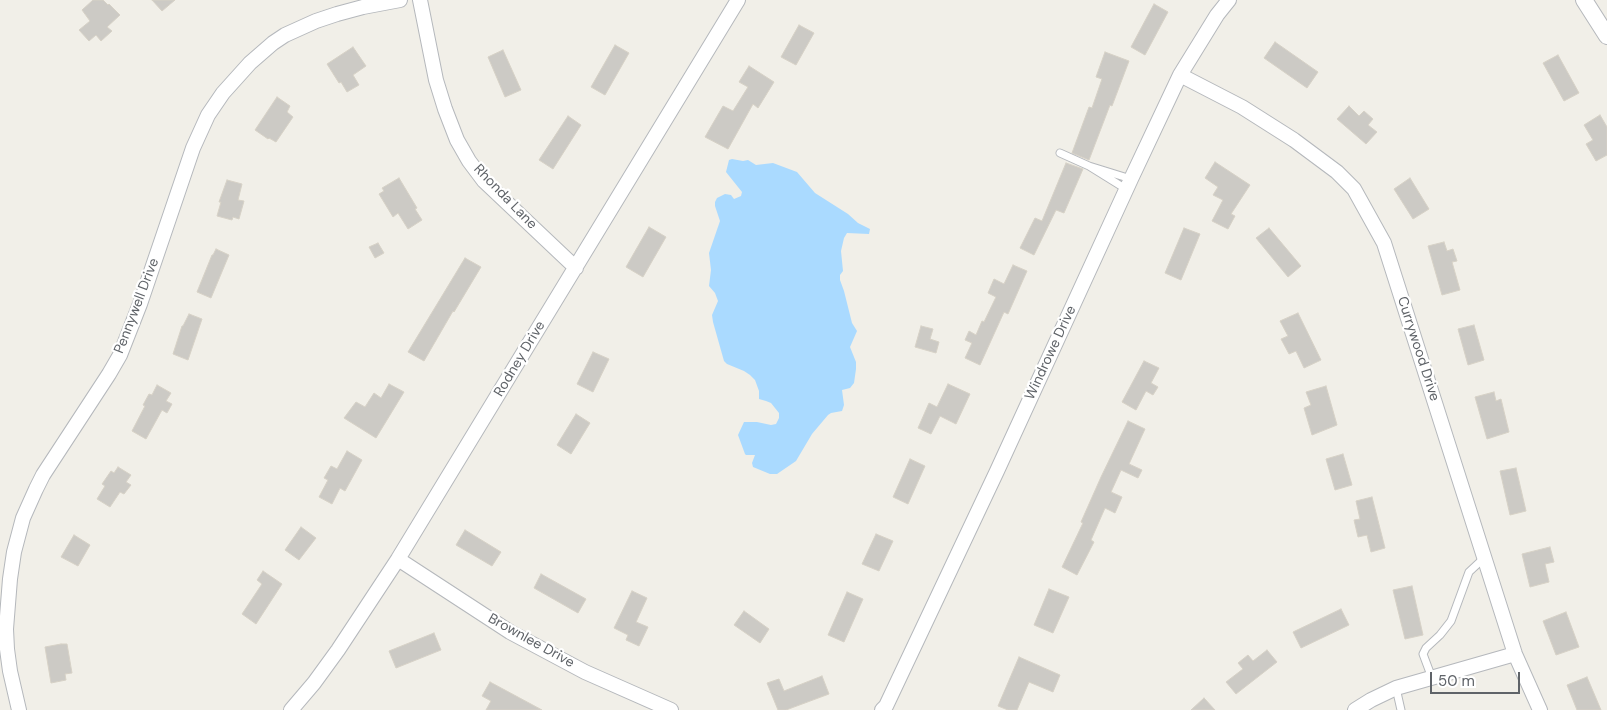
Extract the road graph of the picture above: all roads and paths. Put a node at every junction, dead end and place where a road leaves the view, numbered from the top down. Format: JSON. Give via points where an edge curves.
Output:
{"nodes":[{"id":1,"x":400,"y":0,"type":"edge"},
{"id":2,"x":420,"y":0,"type":"edge"},
{"id":3,"x":738,"y":0,"type":"edge"},
{"id":4,"x":1230,"y":0,"type":"edge"},
{"id":5,"x":1584,"y":0,"type":"edge"},
{"id":6,"x":1607,"y":36,"type":"edge"},
{"id":7,"x":1180,"y":76,"type":"junction"},
{"id":8,"x":1060,"y":153,"type":"dead end"},
{"id":9,"x":1089,"y":166,"type":"junction"},
{"id":10,"x":1128,"y":184,"type":"junction"},
{"id":11,"x":576,"y":268,"type":"junction"},
{"id":12,"x":1484,"y":558,"type":"junction"},
{"id":13,"x":398,"y":559,"type":"junction"},
{"id":14,"x":1515,"y":654,"type":"junction"},
{"id":15,"x":1432,"y":678,"type":"junction"},
{"id":16,"x":1396,"y":688,"type":"junction"},
{"id":17,"x":19,"y":710,"type":"edge"},
{"id":18,"x":291,"y":710,"type":"edge"},
{"id":19,"x":670,"y":710,"type":"edge"},
{"id":20,"x":882,"y":710,"type":"edge"},
{"id":21,"x":1355,"y":710,"type":"edge"},
{"id":22,"x":1401,"y":710,"type":"edge"},
{"id":23,"x":1540,"y":710,"type":"edge"}],
"edges":[{"from":1,"to":17,"type":"street","name":"Pennywell Drive","via":[[316,20],[286,35],[261,52],[244,69],[208,115],[193,148],[120,355],[43,475],[23,518],[10,579],[6,629],[10,671]]},
{"from":2,"to":11,"type":"street","name":"Rhonda Lane","via":[[441,96],[449,122],[469,161],[484,181]]},
{"from":3,"to":11,"type":"street","name":"Rodney Drive"},
{"from":4,"to":7,"type":"street","name":"Windrowe Drive","via":[[1217,15]]},
{"from":5,"to":6,"type":"street"},
{"from":7,"to":10,"type":"street","name":"Windrowe Drive"},
{"from":7,"to":12,"type":"street","name":"Currywood Drive","via":[[1242,107],[1294,140],[1354,189],[1384,242]]},
{"from":8,"to":9,"type":"lane"},
{"from":9,"to":10,"type":"lane"},
{"from":9,"to":10,"type":"lane"},
{"from":10,"to":20,"type":"street","name":"Windrowe Drive","via":[[1001,464]]},
{"from":11,"to":13,"type":"street","name":"Rodney Drive"},
{"from":12,"to":14,"type":"street","name":"Currywood Drive"},
{"from":12,"to":15,"type":"lane","via":[[1470,572],[1451,621],[1423,654]]},
{"from":13,"to":18,"type":"street","name":"Rodney Drive","via":[[338,650]]},
{"from":13,"to":19,"type":"street","name":"Brownlee Drive","via":[[510,632],[585,672]]},
{"from":14,"to":15,"type":"street"},
{"from":14,"to":23,"type":"street","name":"Currywood Drive"},
{"from":15,"to":16,"type":"street"},
{"from":16,"to":21,"type":"street"},
{"from":16,"to":22,"type":"lane"}]}
